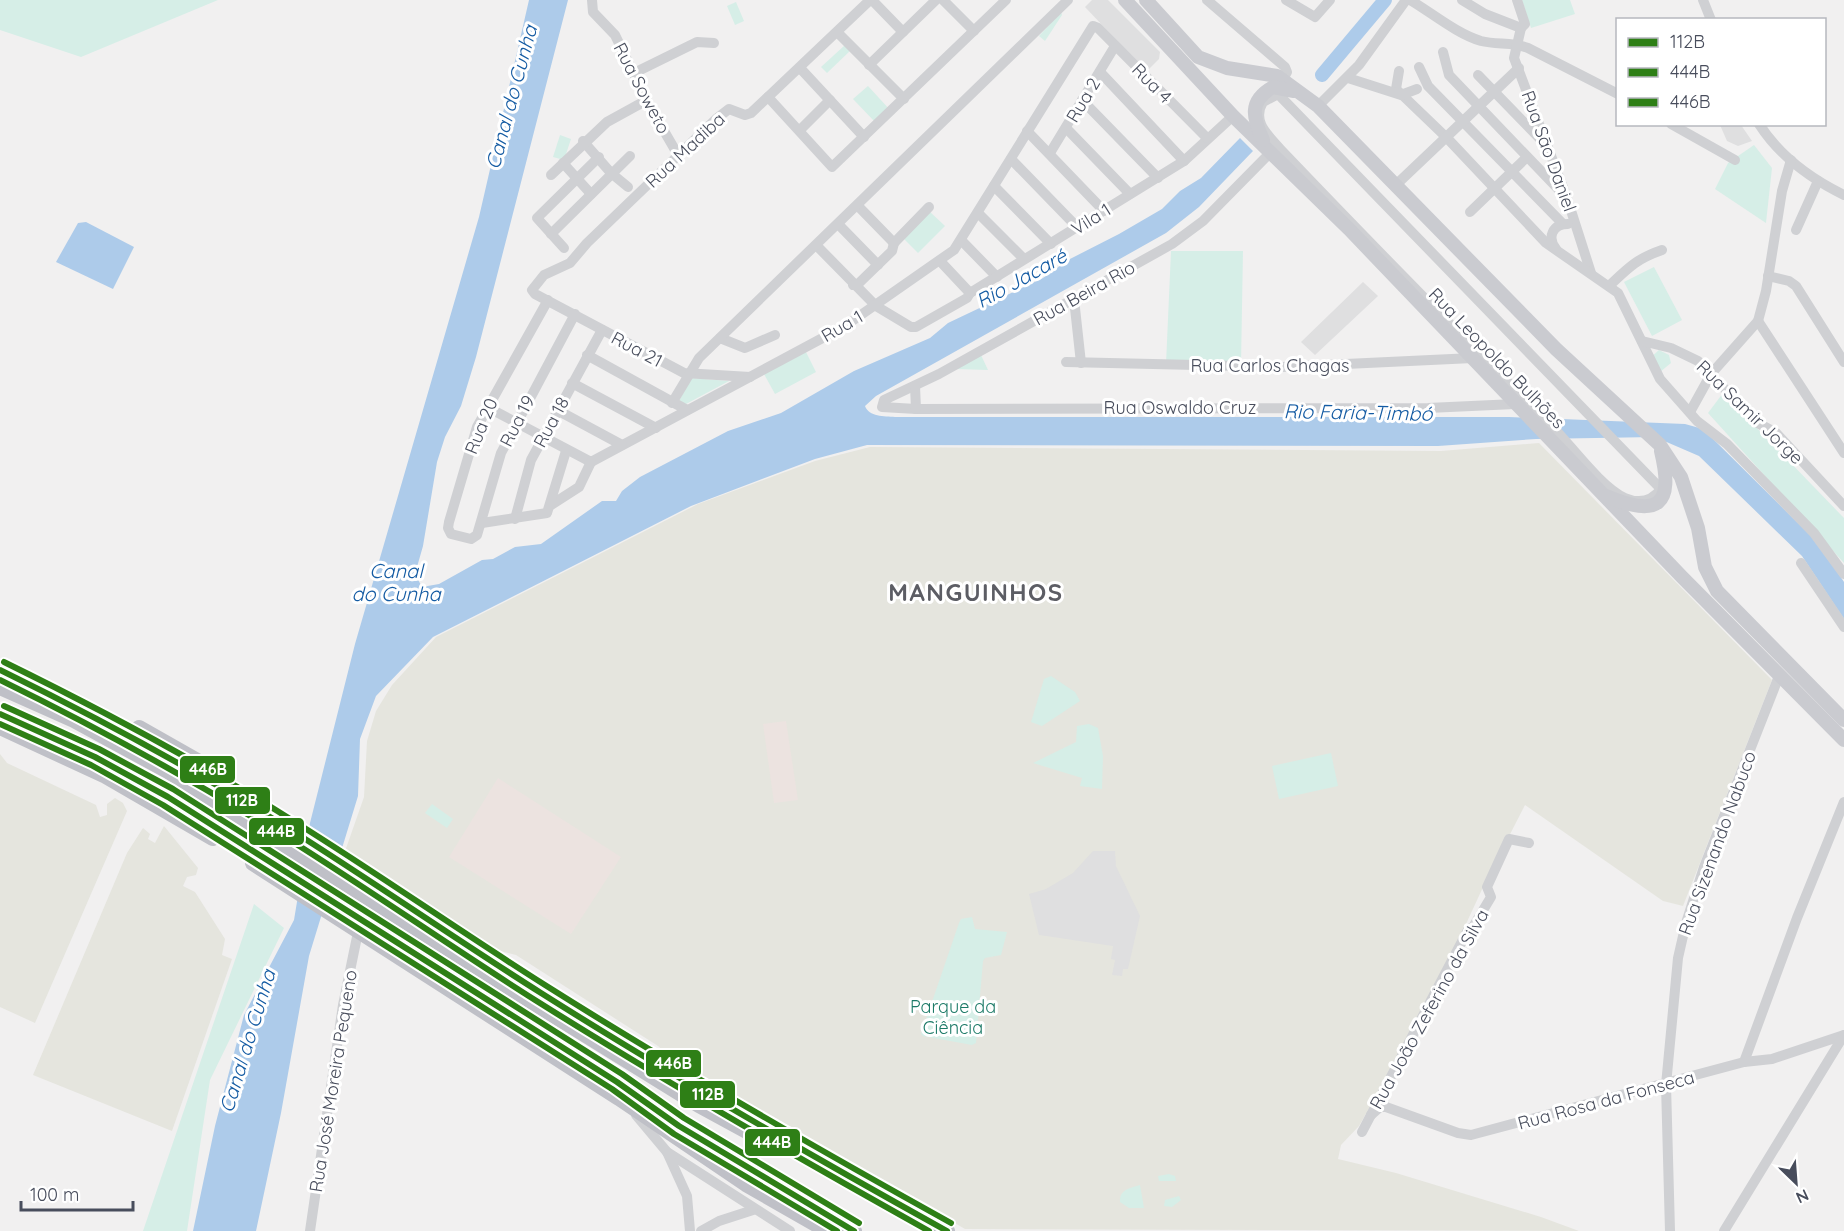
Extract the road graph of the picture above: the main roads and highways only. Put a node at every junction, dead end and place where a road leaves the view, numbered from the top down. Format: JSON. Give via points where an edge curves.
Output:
{"nodes":[{"id":1,"x":1125,"y":0,"type":"edge"},
{"id":2,"x":1146,"y":0,"type":"edge"},
{"id":3,"x":1299,"y":92,"type":"junction"},
{"id":4,"x":1268,"y":149,"type":"junction"},
{"id":5,"x":1656,"y":442,"type":"junction"},
{"id":6,"x":1602,"y":494,"type":"junction"},
{"id":7,"x":0,"y":670,"type":"edge"},
{"id":8,"x":0,"y":682,"type":"edge"},
{"id":9,"x":0,"y":687,"type":"edge"},
{"id":10,"x":0,"y":714,"type":"edge"},
{"id":11,"x":1844,"y":720,"type":"edge"},
{"id":12,"x":0,"y":727,"type":"edge"},
{"id":13,"x":1844,"y":740,"type":"edge"},
{"id":14,"x":285,"y":832,"type":"junction"},
{"id":15,"x":261,"y":862,"type":"junction"},
{"id":16,"x":366,"y":888,"type":"junction"},
{"id":17,"x":347,"y":917,"type":"junction"},
{"id":18,"x":829,"y":1224,"type":"edge"},
{"id":19,"x":846,"y":1231,"type":"edge"},
{"id":20,"x":854,"y":1231,"type":"edge"},
{"id":21,"x":929,"y":1231,"type":"edge"},
{"id":22,"x":947,"y":1231,"type":"edge"}],
"edges":[{"from":1,"to":4,"type":"main road","name":"Rua Leopoldo Bulhões"},
{"from":2,"to":3,"type":"main road","via":[[1198,57],[1227,68],[1283,79]]},
{"from":3,"to":4,"type":"main road","via":[[1273,87],[1256,102],[1253,117]]},
{"from":3,"to":5,"type":"main road","via":[[1318,106],[1556,349]]},
{"from":4,"to":6,"type":"main road","name":"Rua Leopoldo Bulhões","via":[[1515,404],[1532,413],[1553,442]]},
{"from":5,"to":6,"type":"main road","via":[[1667,477],[1660,501],[1653,506],[1639,506]]},
{"from":5,"to":11,"type":"main road","via":[[1675,466],[1688,495],[1701,555],[1717,591]]},
{"from":6,"to":13,"type":"main road","name":"Rua Leopoldo Bulhões"},
{"from":7,"to":14,"type":"highway","via":[[111,724]]},
{"from":8,"to":14,"type":"highway","via":[[27,683],[64,694],[158,738],[203,763]]},
{"from":9,"to":14,"type":"highway","via":[[74,720]]},
{"from":10,"to":15,"type":"highway","via":[[124,771]]},
{"from":12,"to":15,"type":"highway","via":[[121,784]]},
{"from":14,"to":16,"type":"highway"},
{"from":15,"to":17,"type":"highway"},
{"from":16,"to":21,"type":"highway","via":[[699,1105]]},
{"from":16,"to":22,"type":"highway","via":[[765,1128]]},
{"from":17,"to":18,"type":"highway","via":[[617,1082]]},
{"from":17,"to":18,"type":"highway","via":[[358,932],[746,1184]]},
{"from":18,"to":19,"type":"highway"},
{"from":18,"to":20,"type":"highway"}]}
